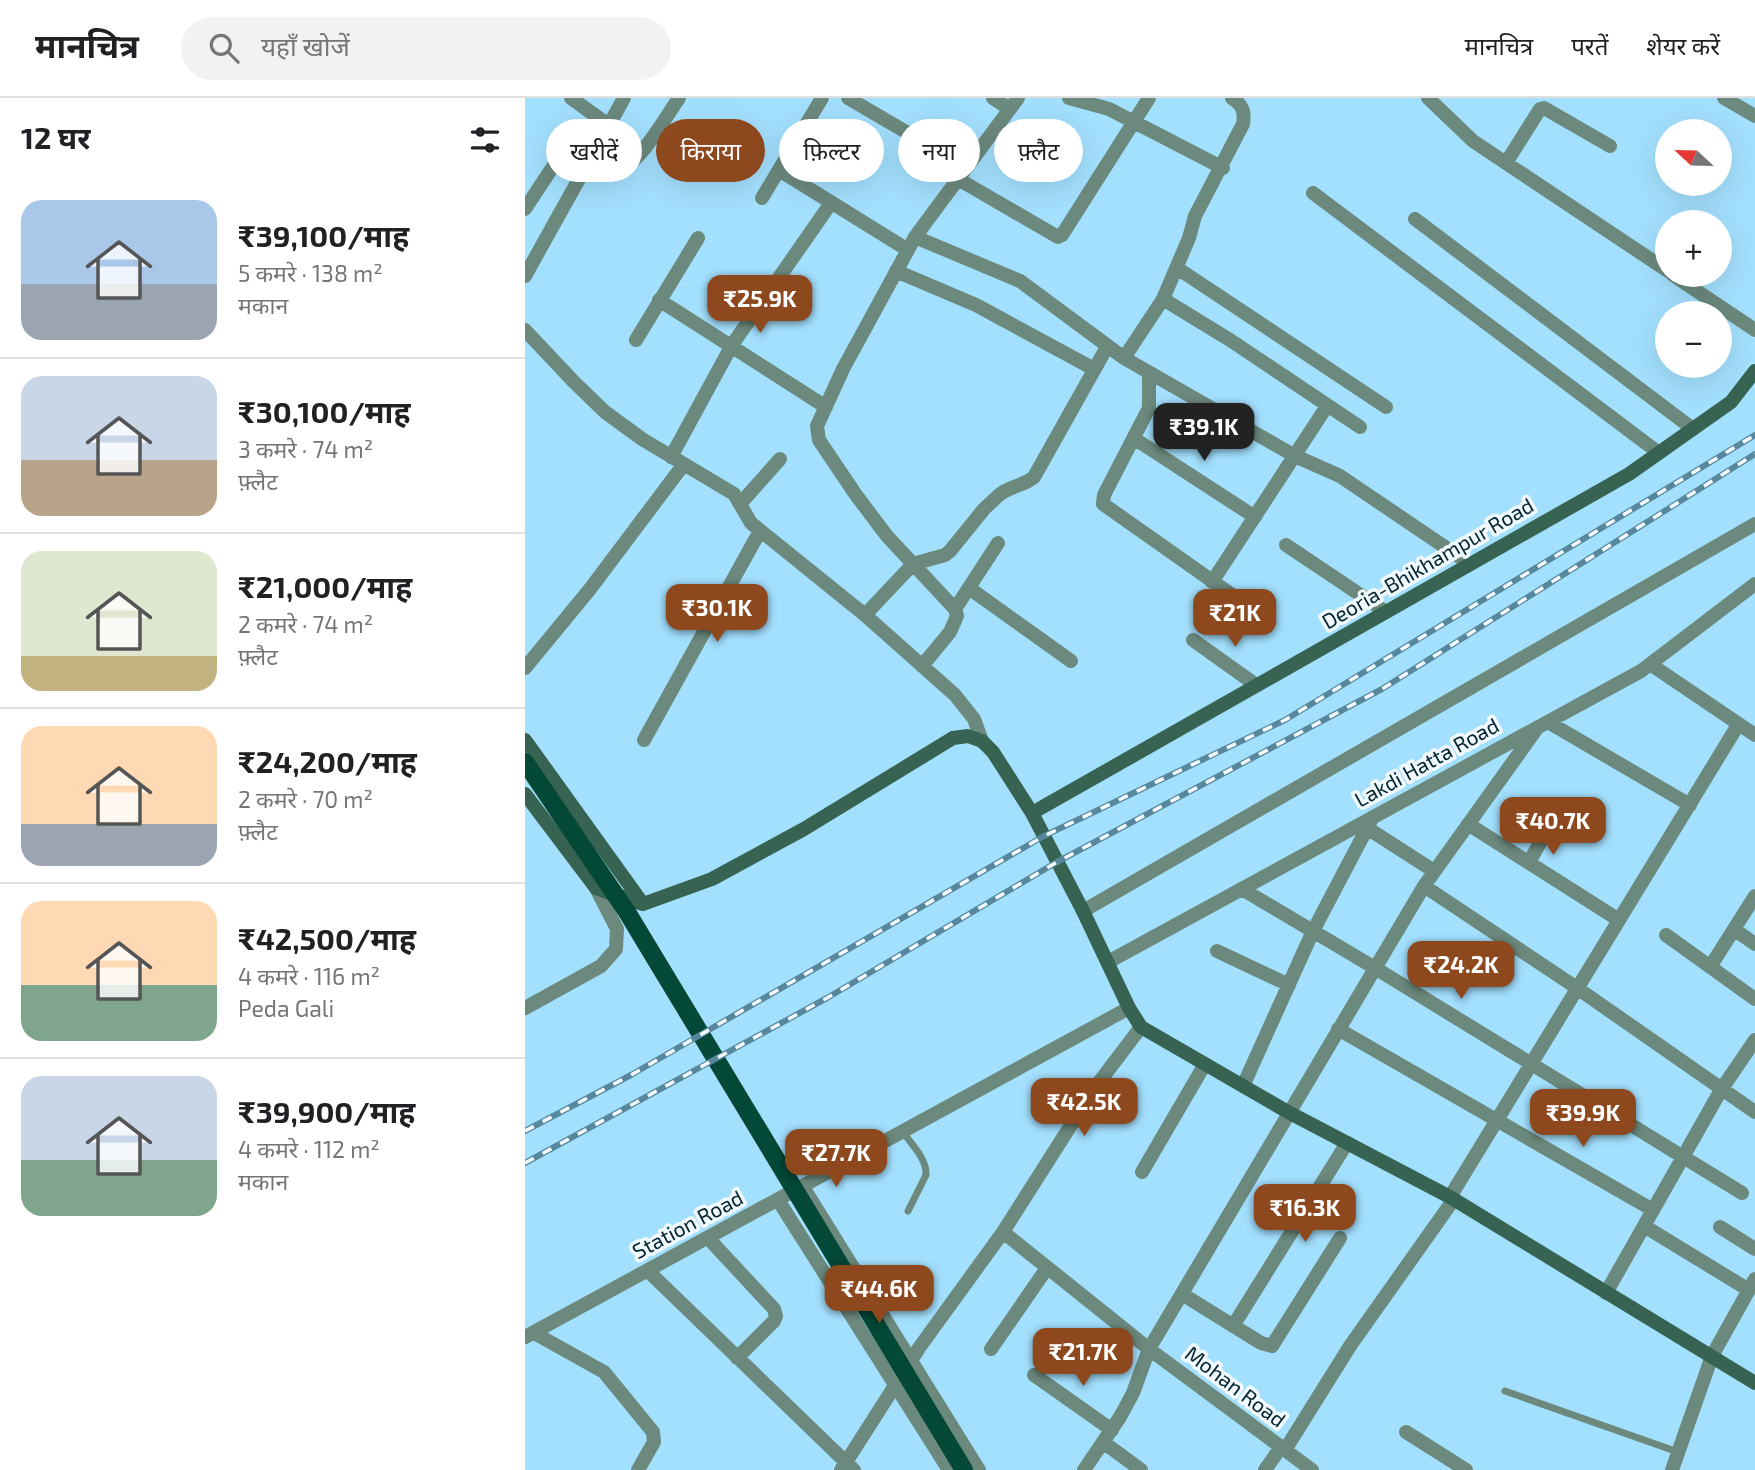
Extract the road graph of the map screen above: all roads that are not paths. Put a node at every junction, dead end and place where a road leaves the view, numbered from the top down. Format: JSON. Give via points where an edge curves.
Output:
{"nodes":[{"id":1,"x":571,"y":98,"type":"edge"},
{"id":2,"x":624,"y":98,"type":"edge"},
{"id":3,"x":679,"y":98,"type":"edge"},
{"id":4,"x":822,"y":98,"type":"edge"},
{"id":5,"x":848,"y":98,"type":"edge"},
{"id":6,"x":993,"y":98,"type":"edge"},
{"id":7,"x":1069,"y":98,"type":"edge"},
{"id":8,"x":1149,"y":98,"type":"edge"},
{"id":9,"x":1232,"y":98,"type":"edge"},
{"id":10,"x":1428,"y":98,"type":"edge"},
{"id":11,"x":1724,"y":98,"type":"edge"},
{"id":12,"x":1014,"y":103,"type":"edge"},
{"id":13,"x":1755,"y":116,"type":"edge"},
{"id":14,"x":600,"y":119,"type":"edge"},
{"id":15,"x":614,"y":119,"type":"edge"},
{"id":16,"x":809,"y":119,"type":"edge"},
{"id":17,"x":1135,"y":122,"type":"junction"},
{"id":18,"x":898,"y":131,"type":"edge"},
{"id":19,"x":1610,"y":146,"type":"dead end"},
{"id":20,"x":980,"y":149,"type":"edge"},
{"id":21,"x":642,"y":151,"type":"edge"},
{"id":22,"x":1506,"y":163,"type":"junction"},
{"id":23,"x":1223,"y":168,"type":"junction"},
{"id":24,"x":779,"y":170,"type":"edge"},
{"id":25,"x":546,"y":178,"type":"edge"},
{"id":26,"x":578,"y":182,"type":"edge"},
{"id":27,"x":798,"y":182,"type":"edge"},
{"id":28,"x":956,"y":182,"type":"edge"},
{"id":29,"x":976,"y":182,"type":"edge"},
{"id":30,"x":1313,"y":193,"type":"dead end"},
{"id":31,"x":762,"y":198,"type":"dead end"},
{"id":32,"x":831,"y":203,"type":"junction"},
{"id":33,"x":525,"y":209,"type":"edge"},
{"id":34,"x":1415,"y":219,"type":"dead end"},
{"id":35,"x":698,"y":238,"type":"dead end"},
{"id":36,"x":911,"y":244,"type":"junction"},
{"id":37,"x":1655,"y":262,"type":"edge"},
{"id":38,"x":1177,"y":268,"type":"junction"},
{"id":39,"x":896,"y":271,"type":"junction"},
{"id":40,"x":525,"y":276,"type":"edge"},
{"id":41,"x":1691,"y":287,"type":"edge"},
{"id":42,"x":1163,"y":299,"type":"junction"},
{"id":43,"x":659,"y":300,"type":"junction"},
{"id":44,"x":525,"y":330,"type":"edge"},
{"id":45,"x":1755,"y":330,"type":"edge"},
{"id":46,"x":636,"y":340,"type":"dead end"},
{"id":47,"x":732,"y":345,"type":"junction"},
{"id":48,"x":1107,"y":347,"type":"junction"},
{"id":49,"x":1124,"y":358,"type":"junction"},
{"id":50,"x":1094,"y":369,"type":"junction"},
{"id":51,"x":1755,"y":371,"type":"edge"},
{"id":52,"x":1149,"y":374,"type":"junction"},
{"id":53,"x":1327,"y":406,"type":"junction"},
{"id":54,"x":826,"y":407,"type":"junction"},
{"id":55,"x":1386,"y":407,"type":"dead end"},
{"id":56,"x":1360,"y":427,"type":"dead end"},
{"id":57,"x":1693,"y":429,"type":"junction"},
{"id":58,"x":1135,"y":439,"type":"junction"},
{"id":59,"x":1659,"y":453,"type":"junction"},
{"id":60,"x":1295,"y":456,"type":"junction"},
{"id":61,"x":780,"y":459,"type":"dead end"},
{"id":62,"x":678,"y":461,"type":"junction"},
{"id":63,"x":740,"y":504,"type":"junction"},
{"id":64,"x":1255,"y":517,"type":"junction"},
{"id":65,"x":1755,"y":524,"type":"edge"},
{"id":66,"x":759,"y":530,"type":"junction"},
{"id":67,"x":998,"y":543,"type":"dead end"},
{"id":68,"x":1286,"y":545,"type":"dead end"},
{"id":69,"x":913,"y":564,"type":"junction"},
{"id":70,"x":1470,"y":564,"type":"junction"},
{"id":71,"x":1212,"y":582,"type":"junction"},
{"id":72,"x":1755,"y":584,"type":"edge"},
{"id":73,"x":969,"y":588,"type":"junction"},
{"id":74,"x":1241,"y":602,"type":"dead end"},
{"id":75,"x":955,"y":609,"type":"junction"},
{"id":76,"x":1386,"y":612,"type":"junction"},
{"id":77,"x":865,"y":615,"type":"junction"},
{"id":78,"x":1193,"y":640,"type":"dead end"},
{"id":79,"x":1071,"y":661,"type":"dead end"},
{"id":80,"x":1650,"y":664,"type":"junction"},
{"id":81,"x":922,"y":666,"type":"junction"},
{"id":82,"x":525,"y":668,"type":"edge"},
{"id":83,"x":1256,"y":685,"type":"junction"},
{"id":84,"x":1543,"y":724,"type":"junction"},
{"id":85,"x":1738,"y":725,"type":"junction"},
{"id":86,"x":1755,"y":735,"type":"edge"},
{"id":87,"x":525,"y":740,"type":"edge"},
{"id":88,"x":644,"y":740,"type":"dead end"},
{"id":89,"x":982,"y":741,"type":"junction"},
{"id":90,"x":525,"y":762,"type":"edge"},
{"id":91,"x":525,"y":794,"type":"edge"},
{"id":92,"x":1690,"y":806,"type":"junction"},
{"id":93,"x":1560,"y":808,"type":"dead end"},
{"id":94,"x":1032,"y":813,"type":"junction"},
{"id":95,"x":1370,"y":823,"type":"junction"},
{"id":96,"x":1468,"y":824,"type":"junction"},
{"id":97,"x":1529,"y":862,"type":"junction"},
{"id":98,"x":1434,"y":871,"type":"junction"},
{"id":99,"x":1424,"y":886,"type":"junction"},
{"id":100,"x":596,"y":888,"type":"junction"},
{"id":101,"x":1242,"y":889,"type":"junction"},
{"id":102,"x":1755,"y":896,"type":"edge"},
{"id":103,"x":643,"y":904,"type":"junction"},
{"id":104,"x":1083,"y":911,"type":"junction"},
{"id":105,"x":1619,"y":920,"type":"junction"},
{"id":106,"x":1734,"y":929,"type":"junction"},
{"id":107,"x":1313,"y":931,"type":"junction"},
{"id":108,"x":1666,"y":935,"type":"dead end"},
{"id":109,"x":1755,"y":944,"type":"edge"},
{"id":110,"x":1217,"y":951,"type":"dead end"},
{"id":111,"x":1108,"y":962,"type":"junction"},
{"id":112,"x":1710,"y":967,"type":"junction"},
{"id":113,"x":1375,"y":968,"type":"junction"},
{"id":114,"x":1289,"y":985,"type":"junction"},
{"id":115,"x":1577,"y":988,"type":"junction"},
{"id":116,"x":1755,"y":999,"type":"edge"},
{"id":117,"x":525,"y":1008,"type":"edge"},
{"id":118,"x":1129,"y":1008,"type":"junction"},
{"id":119,"x":1141,"y":1027,"type":"junction"},
{"id":120,"x":1338,"y":1028,"type":"junction"},
{"id":121,"x":1755,"y":1040,"type":"edge"},
{"id":122,"x":1530,"y":1063,"type":"junction"},
{"id":123,"x":1205,"y":1064,"type":"junction"},
{"id":124,"x":1243,"y":1086,"type":"junction"},
{"id":125,"x":1721,"y":1090,"type":"junction"},
{"id":126,"x":1288,"y":1112,"type":"junction"},
{"id":127,"x":1755,"y":1112,"type":"edge"},
{"id":128,"x":1496,"y":1119,"type":"junction"},
{"id":129,"x":903,"y":1132,"type":"junction"},
{"id":130,"x":1347,"y":1143,"type":"junction"},
{"id":131,"x":1683,"y":1157,"type":"junction"},
{"id":132,"x":1142,"y":1172,"type":"dead end"},
{"id":133,"x":803,"y":1186,"type":"junction"},
{"id":134,"x":1742,"y":1193,"type":"dead end"},
{"id":135,"x":1452,"y":1198,"type":"junction"},
{"id":136,"x":778,"y":1200,"type":"junction"},
{"id":137,"x":1653,"y":1210,"type":"junction"},
{"id":138,"x":908,"y":1211,"type":"dead end"},
{"id":139,"x":1644,"y":1226,"type":"junction"},
{"id":140,"x":1720,"y":1227,"type":"dead end"},
{"id":141,"x":1003,"y":1232,"type":"junction"},
{"id":142,"x":708,"y":1238,"type":"junction"},
{"id":143,"x":1340,"y":1238,"type":"dead end"},
{"id":144,"x":1755,"y":1249,"type":"edge"},
{"id":145,"x":1047,"y":1268,"type":"junction"},
{"id":146,"x":648,"y":1271,"type":"junction"},
{"id":147,"x":1752,"y":1284,"type":"edge"},
{"id":148,"x":1606,"y":1293,"type":"junction"},
{"id":149,"x":1182,"y":1294,"type":"junction"},
{"id":150,"x":1233,"y":1326,"type":"junction"},
{"id":151,"x":530,"y":1335,"type":"edge"},
{"id":152,"x":991,"y":1349,"type":"dead end"},
{"id":153,"x":1149,"y":1349,"type":"junction"},
{"id":154,"x":1712,"y":1356,"type":"junction"},
{"id":155,"x":737,"y":1358,"type":"junction"},
{"id":156,"x":911,"y":1360,"type":"junction"},
{"id":157,"x":1034,"y":1375,"type":"dead end"},
{"id":158,"x":1755,"y":1383,"type":"edge"},
{"id":159,"x":895,"y":1384,"type":"junction"},
{"id":160,"x":1505,"y":1391,"type":"dead end"},
{"id":161,"x":1112,"y":1430,"type":"junction"},
{"id":162,"x":1406,"y":1432,"type":"dead end"},
{"id":163,"x":1103,"y":1443,"type":"junction"},
{"id":164,"x":1283,"y":1449,"type":"junction"},
{"id":165,"x":1678,"y":1452,"type":"junction"},
{"id":166,"x":847,"y":1467,"type":"edge"},
{"id":167,"x":643,"y":1468,"type":"edge"},
{"id":168,"x":949,"y":1470,"type":"edge"},
{"id":169,"x":964,"y":1470,"type":"edge"},
{"id":170,"x":979,"y":1470,"type":"edge"},
{"id":171,"x":1084,"y":1470,"type":"edge"},
{"id":172,"x":1141,"y":1470,"type":"edge"},
{"id":173,"x":1265,"y":1470,"type":"edge"},
{"id":174,"x":1312,"y":1470,"type":"edge"},
{"id":175,"x":1467,"y":1470,"type":"edge"},
{"id":176,"x":1672,"y":1470,"type":"edge"}],
"edges":[{"from":1,"to":14,"type":"street"},
{"from":2,"to":15,"type":"street"},
{"from":3,"to":21,"type":"street"},
{"from":4,"to":16,"type":"street"},
{"from":5,"to":18,"type":"street"},
{"from":6,"to":12,"type":"street"},
{"from":7,"to":17,"type":"street"},
{"from":8,"to":17,"type":"street"},
{"from":9,"to":23,"type":"street","via":[[1245,114]]},
{"from":10,"to":22,"type":"street","via":[[1473,141]]},
{"from":11,"to":13,"type":"street"},
{"from":12,"to":20,"type":"street"},
{"from":17,"to":23,"type":"street"},
{"from":17,"to":29,"type":"street","via":[[1058,237]]},
{"from":19,"to":22,"type":"street","via":[[1544,108]]},
{"from":22,"to":37,"type":"street"},
{"from":23,"to":38,"type":"street","via":[[1195,216]]},
{"from":24,"to":31,"type":"street"},
{"from":25,"to":33,"type":"street"},
{"from":26,"to":40,"type":"street"},
{"from":27,"to":32,"type":"street"},
{"from":28,"to":36,"type":"street"},
{"from":30,"to":59,"type":"street"},
{"from":32,"to":36,"type":"street"},
{"from":32,"to":47,"type":"street"},
{"from":34,"to":57,"type":"street"},
{"from":35,"to":43,"type":"street"},
{"from":36,"to":39,"type":"street"},
{"from":36,"to":48,"type":"street","via":[[1020,281]]},
{"from":38,"to":42,"type":"street"},
{"from":38,"to":55,"type":"street"},
{"from":39,"to":50,"type":"street","via":[[976,305]]},
{"from":39,"to":54,"type":"street"},
{"from":41,"to":45,"type":"street"},
{"from":42,"to":49,"type":"street"},
{"from":42,"to":53,"type":"street"},
{"from":43,"to":46,"type":"street"},
{"from":43,"to":47,"type":"street"},
{"from":44,"to":62,"type":"street","via":[[605,412]]},
{"from":47,"to":54,"type":"street"},
{"from":47,"to":62,"type":"street"},
{"from":48,"to":49,"type":"street"},
{"from":48,"to":50,"type":"street"},
{"from":49,"to":52,"type":"street"},
{"from":50,"to":69,"type":"street","via":[[1034,477],[999,495],[945,555]]},
{"from":51,"to":57,"type":"main road","name":"Deoria-Bhikhampur Road","via":[[1731,402]]},
{"from":52,"to":58,"type":"street","via":[[1150,403]]},
{"from":52,"to":60,"type":"street"},
{"from":53,"to":56,"type":"street"},
{"from":53,"to":60,"type":"street"},
{"from":54,"to":69,"type":"street","via":[[817,426],[819,440],[887,536]]},
{"from":57,"to":59,"type":"main road","name":"Deoria-Bhikhampur Road"},
{"from":58,"to":64,"type":"street"},
{"from":58,"to":71,"type":"street","via":[[1103,505]]},
{"from":59,"to":70,"type":"main road","name":"Deoria-Bhikhampur Road"},
{"from":60,"to":64,"type":"street"},
{"from":60,"to":70,"type":"street","via":[[1340,476]]},
{"from":61,"to":63,"type":"street"},
{"from":62,"to":63,"type":"street","via":[[734,494]]},
{"from":62,"to":82,"type":"street","via":[[598,579]]},
{"from":63,"to":66,"type":"street","via":[[745,517]]},
{"from":64,"to":71,"type":"street"},
{"from":65,"to":104,"type":"street"},
{"from":66,"to":77,"type":"street"},
{"from":66,"to":88,"type":"street"},
{"from":67,"to":73,"type":"street"},
{"from":68,"to":76,"type":"street"},
{"from":69,"to":75,"type":"street"},
{"from":69,"to":77,"type":"street"},
{"from":70,"to":76,"type":"main road","name":"Deoria-Bhikhampur Road"},
{"from":71,"to":74,"type":"street"},
{"from":72,"to":80,"type":"street","name":"Lakdi Hatta Road"},
{"from":73,"to":75,"type":"street"},
{"from":73,"to":79,"type":"street"},
{"from":75,"to":81,"type":"street","via":[[955,623]]},
{"from":76,"to":83,"type":"main road","name":"Deoria-Bhikhampur Road"},
{"from":77,"to":81,"type":"street"},
{"from":78,"to":83,"type":"street"},
{"from":80,"to":84,"type":"street","name":"Lakdi Hatta Road"},
{"from":80,"to":85,"type":"street"},
{"from":81,"to":89,"type":"street","via":[[967,709]]},
{"from":83,"to":94,"type":"main road","name":"Deoria-Bhikhampur Road"},
{"from":84,"to":92,"type":"street"},
{"from":84,"to":95,"type":"street","name":"Lakdi Hatta Road"},
{"from":84,"to":96,"type":"street"},
{"from":85,"to":86,"type":"street"},
{"from":85,"to":92,"type":"street"},
{"from":87,"to":103,"type":"main road"},
{"from":89,"to":94,"type":"main road"},
{"from":89,"to":103,"type":"main road","via":[[968,736],[953,738],[712,879]]},
{"from":90,"to":169,"type":"main road","via":[[627,912]]},
{"from":91,"to":100,"type":"main road"},
{"from":92,"to":105,"type":"street"},
{"from":93,"to":97,"type":"street"},
{"from":94,"to":104,"type":"main road"},
{"from":95,"to":98,"type":"street"},
{"from":95,"to":101,"type":"street","name":"Lakdi Hatta Road"},
{"from":95,"to":107,"type":"street"},
{"from":96,"to":97,"type":"street"},
{"from":96,"to":98,"type":"street"},
{"from":97,"to":105,"type":"street"},
{"from":98,"to":99,"type":"street"},
{"from":99,"to":113,"type":"street"},
{"from":99,"to":115,"type":"street"},
{"from":100,"to":103,"type":"main road"},
{"from":100,"to":117,"type":"street","via":[[617,929],[616,949],[601,966]]},
{"from":101,"to":107,"type":"street"},
{"from":101,"to":111,"type":"street","name":"Lakdi Hatta Road"},
{"from":102,"to":106,"type":"street"},
{"from":104,"to":111,"type":"main road"},
{"from":105,"to":115,"type":"street"},
{"from":106,"to":109,"type":"street"},
{"from":106,"to":112,"type":"street"},
{"from":107,"to":113,"type":"street"},
{"from":107,"to":114,"type":"street"},
{"from":108,"to":112,"type":"street"},
{"from":110,"to":114,"type":"street"},
{"from":111,"to":118,"type":"main road"},
{"from":112,"to":116,"type":"street"},
{"from":113,"to":120,"type":"street"},
{"from":113,"to":122,"type":"street"},
{"from":114,"to":124,"type":"street"},
{"from":115,"to":122,"type":"street"},
{"from":115,"to":125,"type":"street"},
{"from":118,"to":119,"type":"main road"},
{"from":118,"to":129,"type":"street","name":"Station Road"},
{"from":119,"to":123,"type":"main road"},
{"from":119,"to":141,"type":"street","via":[[1094,1089]]},
{"from":120,"to":126,"type":"street"},
{"from":120,"to":128,"type":"street"},
{"from":121,"to":125,"type":"street"},
{"from":122,"to":128,"type":"street"},
{"from":122,"to":131,"type":"street"},
{"from":123,"to":124,"type":"main road"},
{"from":123,"to":132,"type":"street"},
{"from":124,"to":126,"type":"main road"},
{"from":125,"to":127,"type":"street"},
{"from":125,"to":131,"type":"street"},
{"from":126,"to":130,"type":"main road"},
{"from":126,"to":149,"type":"street"},
{"from":128,"to":135,"type":"street"},
{"from":128,"to":137,"type":"street"},
{"from":129,"to":133,"type":"street","name":"Station Road"},
{"from":129,"to":138,"type":"lane","via":[[927,1169]]},
{"from":130,"to":135,"type":"main road"},
{"from":130,"to":150,"type":"street"},
{"from":131,"to":134,"type":"street"},
{"from":131,"to":137,"type":"street"},
{"from":133,"to":136,"type":"street","name":"Station Road"},
{"from":133,"to":156,"type":"street"},
{"from":135,"to":148,"type":"main road"},
{"from":135,"to":164,"type":"street"},
{"from":136,"to":142,"type":"street","name":"Station Road"},
{"from":136,"to":159,"type":"street"},
{"from":137,"to":139,"type":"street"},
{"from":139,"to":147,"type":"street"},
{"from":139,"to":148,"type":"street"},
{"from":140,"to":144,"type":"street"},
{"from":141,"to":145,"type":"street","name":"Mohan Road"},
{"from":141,"to":156,"type":"street"},
{"from":142,"to":146,"type":"street","name":"Station Road"},
{"from":142,"to":155,"type":"street","via":[[776,1316]]},
{"from":143,"to":150,"type":"street","via":[[1272,1346]]},
{"from":145,"to":152,"type":"street"},
{"from":145,"to":153,"type":"street","name":"Mohan Road"},
{"from":146,"to":151,"type":"street","name":"Station Road"},
{"from":146,"to":155,"type":"street"},
{"from":147,"to":154,"type":"street"},
{"from":148,"to":154,"type":"main road"},
{"from":149,"to":150,"type":"street"},
{"from":149,"to":153,"type":"street"},
{"from":151,"to":167,"type":"street","via":[[594,1366],[612,1380],[653,1432],[654,1442]]},
{"from":153,"to":161,"type":"street","via":[[1133,1393]]},
{"from":153,"to":164,"type":"street","name":"Mohan Road"},
{"from":154,"to":158,"type":"main road"},
{"from":154,"to":165,"type":"street"},
{"from":155,"to":166,"type":"street"},
{"from":156,"to":159,"type":"street"},
{"from":156,"to":170,"type":"street"},
{"from":157,"to":161,"type":"street"},
{"from":159,"to":166,"type":"street"},
{"from":159,"to":168,"type":"street"},
{"from":160,"to":165,"type":"lane"},
{"from":161,"to":163,"type":"street"},
{"from":162,"to":175,"type":"street"},
{"from":163,"to":171,"type":"street"},
{"from":163,"to":172,"type":"street"},
{"from":164,"to":173,"type":"street"},
{"from":164,"to":174,"type":"street","name":"Mohan Road"},
{"from":165,"to":176,"type":"street"}]}
